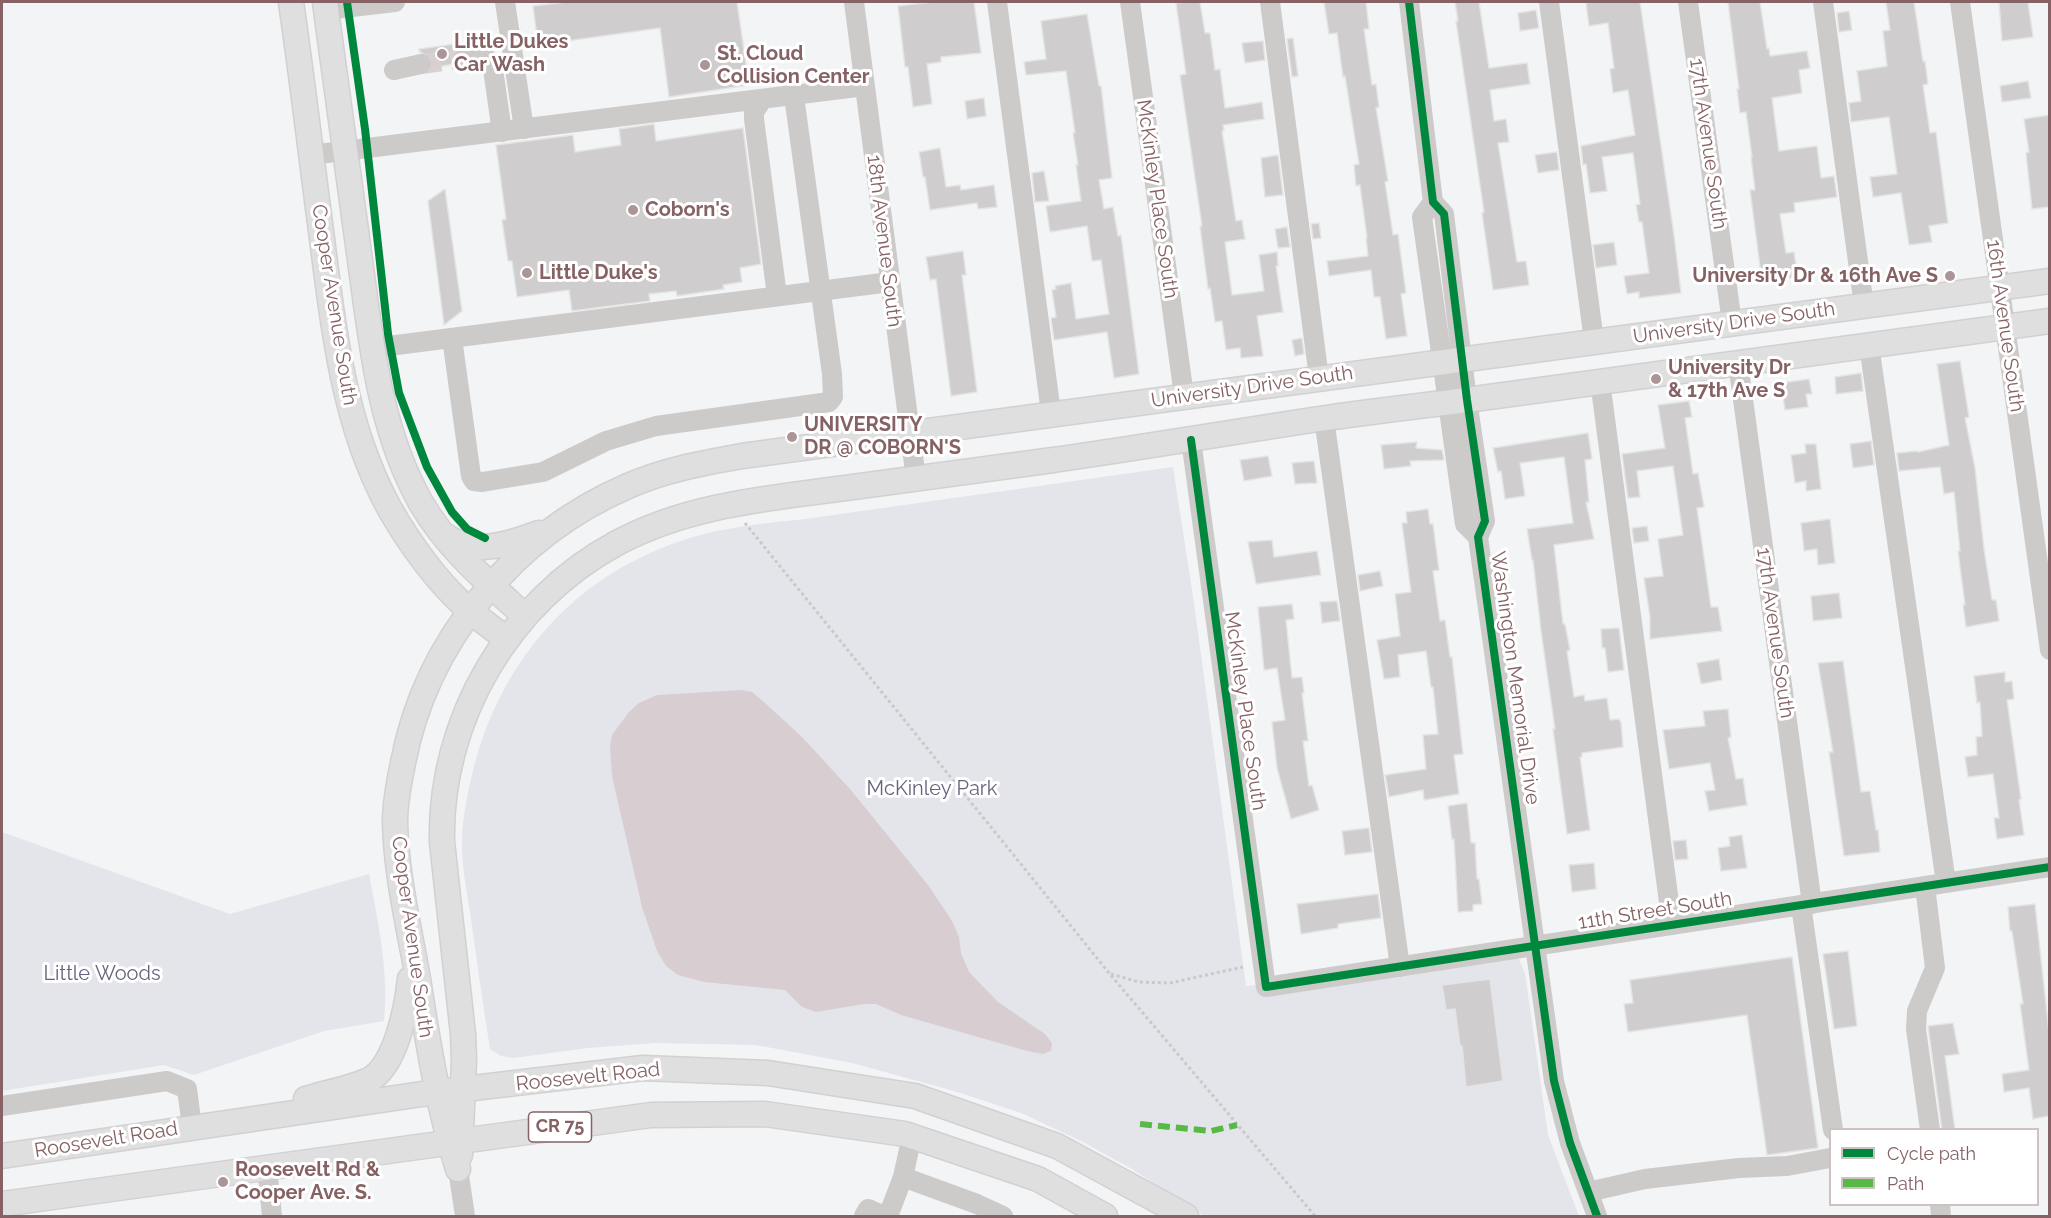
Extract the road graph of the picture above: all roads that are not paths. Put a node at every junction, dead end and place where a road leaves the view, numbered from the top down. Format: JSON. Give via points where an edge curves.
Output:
{"nodes":[{"id":1,"x":291,"y":2,"type":"edge"},
{"id":2,"x":395,"y":2,"type":"edge"},
{"id":3,"x":505,"y":2,"type":"edge"},
{"id":4,"x":854,"y":2,"type":"edge"},
{"id":5,"x":997,"y":2,"type":"edge"},
{"id":6,"x":1130,"y":2,"type":"edge"},
{"id":7,"x":1270,"y":2,"type":"edge"},
{"id":8,"x":1409,"y":2,"type":"edge"},
{"id":9,"x":1549,"y":2,"type":"edge"},
{"id":10,"x":1688,"y":2,"type":"edge"},
{"id":11,"x":1823,"y":2,"type":"edge"},
{"id":12,"x":1960,"y":2,"type":"edge"},
{"id":13,"x":326,"y":6,"type":"edge"},
{"id":14,"x":465,"y":58,"type":"tunnel mouth"},
{"id":15,"x":421,"y":64,"type":"tunnel mouth"},
{"id":16,"x":394,"y":70,"type":"dead end"},
{"id":17,"x":865,"y":86,"type":"junction"},
{"id":18,"x":794,"y":96,"type":"junction"},
{"id":19,"x":762,"y":100,"type":"junction"},
{"id":20,"x":524,"y":129,"type":"junction"},
{"id":21,"x":502,"y":132,"type":"junction"},
{"id":22,"x":345,"y":152,"type":"junction"},
{"id":23,"x":311,"y":156,"type":"junction"},
{"id":24,"x":2049,"y":281,"type":"edge"},
{"id":25,"x":890,"y":282,"type":"junction"},
{"id":26,"x":2000,"y":288,"type":"junction"},
{"id":27,"x":820,"y":291,"type":"junction"},
{"id":28,"x":777,"y":296,"type":"junction"},
{"id":29,"x":1864,"y":306,"type":"junction"},
{"id":30,"x":2049,"y":321,"type":"edge"},
{"id":31,"x":1732,"y":323,"type":"junction"},
{"id":32,"x":2005,"y":327,"type":"junction"},
{"id":33,"x":452,"y":338,"type":"junction"},
{"id":34,"x":1594,"y":341,"type":"junction"},
{"id":35,"x":1869,"y":345,"type":"junction"},
{"id":36,"x":373,"y":348,"type":"junction"},
{"id":37,"x":1452,"y":360,"type":"junction"},
{"id":38,"x":1738,"y":363,"type":"junction"},
{"id":39,"x":1319,"y":378,"type":"junction"},
{"id":40,"x":1600,"y":381,"type":"junction"},
{"id":41,"x":1184,"y":396,"type":"junction"},
{"id":42,"x":1457,"y":401,"type":"junction"},
{"id":43,"x":1051,"y":413,"type":"junction"},
{"id":44,"x":1324,"y":418,"type":"junction"},
{"id":45,"x":909,"y":433,"type":"junction"},
{"id":46,"x":1191,"y":440,"type":"junction"},
{"id":47,"x":916,"y":479,"type":"junction"},
{"id":48,"x":558,"y":526,"type":"junction"},
{"id":49,"x":442,"y":534,"type":"junction"},
{"id":50,"x":491,"y":586,"type":"junction"},
{"id":51,"x":471,"y":611,"type":"junction"},
{"id":52,"x":525,"y":616,"type":"junction"},
{"id":53,"x":506,"y":639,"type":"junction"},
{"id":54,"x":2049,"y":650,"type":"edge"},
{"id":55,"x":2049,"y":867,"type":"edge"},
{"id":56,"x":1946,"y":883,"type":"junction"},
{"id":57,"x":1925,"y":886,"type":"junction"},
{"id":58,"x":1806,"y":905,"type":"junction"},
{"id":59,"x":408,"y":921,"type":"junction"},
{"id":60,"x":1672,"y":925,"type":"junction"},
{"id":61,"x":1536,"y":946,"type":"junction"},
{"id":62,"x":1400,"y":967,"type":"junction"},
{"id":63,"x":1266,"y":987,"type":"joint"},
{"id":64,"x":463,"y":1090,"type":"junction"},
{"id":65,"x":437,"y":1093,"type":"junction"},
{"id":66,"x":2,"y":1106,"type":"edge"},
{"id":67,"x":231,"y":1121,"type":"junction"},
{"id":68,"x":192,"y":1127,"type":"junction"},
{"id":69,"x":1833,"y":1128,"type":"edge"},
{"id":70,"x":1930,"y":1128,"type":"edge"},
{"id":71,"x":912,"y":1136,"type":"junction"},
{"id":72,"x":455,"y":1141,"type":"junction"},
{"id":73,"x":2,"y":1156,"type":"edge"},
{"id":74,"x":1829,"y":1158,"type":"edge"},
{"id":75,"x":267,"y":1167,"type":"junction"},
{"id":76,"x":458,"y":1169,"type":"joint"},
{"id":77,"x":903,"y":1177,"type":"junction"},
{"id":78,"x":1588,"y":1192,"type":"junction"},
{"id":79,"x":2,"y":1204,"type":"edge"},
{"id":80,"x":272,"y":1216,"type":"edge"},
{"id":81,"x":465,"y":1216,"type":"edge"},
{"id":82,"x":864,"y":1216,"type":"edge"},
{"id":83,"x":884,"y":1216,"type":"edge"},
{"id":84,"x":888,"y":1216,"type":"edge"},
{"id":85,"x":1002,"y":1216,"type":"edge"},
{"id":86,"x":1105,"y":1216,"type":"edge"},
{"id":87,"x":1186,"y":1216,"type":"edge"},
{"id":88,"x":1598,"y":1216,"type":"edge"}],
"edges":[{"from":1,"to":23,"type":"main road","name":"Cooper Avenue South"},
{"from":2,"to":13,"type":"street"},
{"from":3,"to":20,"type":"street"},
{"from":4,"to":17,"type":"street","name":"18th Avenue South"},
{"from":5,"to":43,"type":"street"},
{"from":6,"to":41,"type":"street","name":"McKinley Place South"},
{"from":7,"to":39,"type":"street"},
{"from":8,"to":37,"type":"street","name":"Washington Memorial Drive","via":[[1433,202],[1422,217]]},
{"from":9,"to":34,"type":"street"},
{"from":10,"to":31,"type":"street","name":"17th Avenue South"},
{"from":11,"to":29,"type":"street"},
{"from":12,"to":26,"type":"street","name":"16th Avenue South"},
{"from":13,"to":22,"type":"main road"},
{"from":14,"to":21,"type":"street","via":[[486,58],[491,64]]},
{"from":15,"to":16,"type":"street"},
{"from":17,"to":18,"type":"street"},
{"from":17,"to":25,"type":"street","name":"18th Avenue South"},
{"from":18,"to":19,"type":"street"},
{"from":18,"to":27,"type":"street"},
{"from":19,"to":20,"type":"street"},
{"from":19,"to":28,"type":"street","via":[[754,119]]},
{"from":20,"to":21,"type":"street"},
{"from":21,"to":22,"type":"street"},
{"from":22,"to":23,"type":"street"},
{"from":22,"to":36,"type":"main road"},
{"from":23,"to":51,"type":"main road","name":"Cooper Avenue South","via":[[340,368],[366,457],[398,523],[434,573]]},
{"from":24,"to":26,"type":"main road","name":"University Drive South"},
{"from":25,"to":27,"type":"street"},
{"from":25,"to":45,"type":"street","name":"18th Avenue South"},
{"from":26,"to":29,"type":"main road","name":"University Drive South"},
{"from":26,"to":32,"type":"street","name":"16th Avenue South"},
{"from":27,"to":28,"type":"street"},
{"from":27,"to":33,"type":"street","via":[[834,390],[829,402],[656,426],[606,441],[543,472],[495,481],[474,481],[471,476]]},
{"from":28,"to":33,"type":"street"},
{"from":29,"to":31,"type":"main road","name":"University Drive South"},
{"from":30,"to":32,"type":"main road","name":"University Drive South"},
{"from":31,"to":34,"type":"main road","name":"University Drive South"},
{"from":32,"to":35,"type":"main road","name":"University Drive South"},
{"from":32,"to":54,"type":"street","name":"16th Avenue South"},
{"from":33,"to":36,"type":"street"},
{"from":34,"to":37,"type":"main road","name":"University Drive South"},
{"from":35,"to":38,"type":"main road","name":"University Drive South"},
{"from":35,"to":56,"type":"street"},
{"from":36,"to":49,"type":"main road","via":[[381,399],[397,451],[422,505]]},
{"from":37,"to":39,"type":"main road","name":"University Drive South"},
{"from":37,"to":42,"type":"street","name":"Washington Memorial Drive"},
{"from":38,"to":40,"type":"main road","name":"University Drive South"},
{"from":38,"to":58,"type":"street","name":"17th Avenue South"},
{"from":39,"to":41,"type":"main road","name":"University Drive South"},
{"from":40,"to":42,"type":"main road","name":"University Drive South"},
{"from":40,"to":60,"type":"street"},
{"from":41,"to":43,"type":"main road","name":"University Drive South"},
{"from":42,"to":44,"type":"main road","name":"University Drive South"},
{"from":42,"to":61,"type":"street","name":"Washington Memorial Drive","via":[[1465,524],[1478,537]]},
{"from":43,"to":45,"type":"main road","name":"University Drive South"},
{"from":44,"to":46,"type":"main road","name":"University Drive South"},
{"from":44,"to":62,"type":"street"},
{"from":45,"to":47,"type":"street","name":"18th Avenue South"},
{"from":45,"to":48,"type":"main road","name":"University Drive South","via":[[742,456],[655,476],[604,497]]},
{"from":46,"to":47,"type":"main road","name":"University Drive South"},
{"from":46,"to":63,"type":"street","name":"McKinley Place South"},
{"from":47,"to":52,"type":"main road","name":"University Drive South","via":[[768,498],[672,519],[596,556]]},
{"from":48,"to":49,"type":"main road","via":[[511,543],[482,547],[461,545]]},
{"from":48,"to":50,"type":"main road","name":"University Drive South","via":[[526,549]]},
{"from":49,"to":50,"type":"main road"},
{"from":50,"to":51,"type":"main road","name":"Cooper Avenue South"},
{"from":50,"to":52,"type":"main road"},
{"from":51,"to":53,"type":"main road","name":"Cooper Avenue South"},
{"from":51,"to":59,"type":"main road","name":"Cooper Avenue South","via":[[443,651],[427,684],[405,753],[395,820]]},
{"from":52,"to":53,"type":"main road","name":"Cooper Avenue South"},
{"from":53,"to":64,"type":"main road","name":"Cooper Avenue South","via":[[468,708],[443,795],[442,842],[463,1034]]},
{"from":55,"to":56,"type":"street","name":"11th Street South"},
{"from":56,"to":57,"type":"street","name":"11th Street South"},
{"from":57,"to":58,"type":"street","name":"11th Street South"},
{"from":57,"to":70,"type":"street","via":[[1935,968],[1917,1011],[1916,1029]]},
{"from":58,"to":60,"type":"street","name":"11th Street South"},
{"from":58,"to":69,"type":"street","name":"17th Avenue South"},
{"from":59,"to":65,"type":"main road","name":"Cooper Avenue South"},
{"from":59,"to":67,"type":"main road","via":[[411,972],[407,1004],[397,1038],[382,1068],[369,1080]]},
{"from":60,"to":61,"type":"street","name":"11th Street South"},
{"from":61,"to":62,"type":"street","name":"11th Street South"},
{"from":61,"to":78,"type":"street","name":"Washington Memorial Drive","via":[[1554,1081]]},
{"from":62,"to":63,"type":"street","name":"11th Street South"},
{"from":64,"to":65,"type":"main road","name":"Roosevelt Road"},
{"from":64,"to":72,"type":"main road","name":"Cooper Avenue South"},
{"from":64,"to":87,"type":"main road","name":"Roosevelt Road","via":[[643,1068],[768,1073],[915,1096],[1058,1146]]},
{"from":65,"to":67,"type":"main road","name":"Roosevelt Road"},
{"from":65,"to":72,"type":"main road","name":"Cooper Avenue South"},
{"from":66,"to":68,"type":"street","via":[[167,1081],[187,1089]]},
{"from":67,"to":68,"type":"main road","name":"Roosevelt Road"},
{"from":68,"to":73,"type":"main road","name":"Roosevelt Road"},
{"from":71,"to":72,"type":"main road","number":"CR 75","via":[[765,1114],[651,1115]]},
{"from":71,"to":77,"type":"street"},
{"from":71,"to":86,"type":"main road","number":"CR 75","via":[[1038,1179]]},
{"from":72,"to":75,"type":"main road","number":"CR 75"},
{"from":72,"to":76,"type":"main road","name":"Cooper Avenue South"},
{"from":74,"to":78,"type":"street","via":[[1761,1169],[1644,1179]]},
{"from":75,"to":79,"type":"main road","number":"CR 75"},
{"from":75,"to":80,"type":"street"},
{"from":76,"to":81,"type":"street","name":"Cooper Avenue South"},
{"from":77,"to":84,"type":"street"},
{"from":77,"to":85,"type":"street"},
{"from":78,"to":88,"type":"street","name":"Washington Memorial Drive"},
{"from":82,"to":83,"type":"street","via":[[868,1209]]}]}
